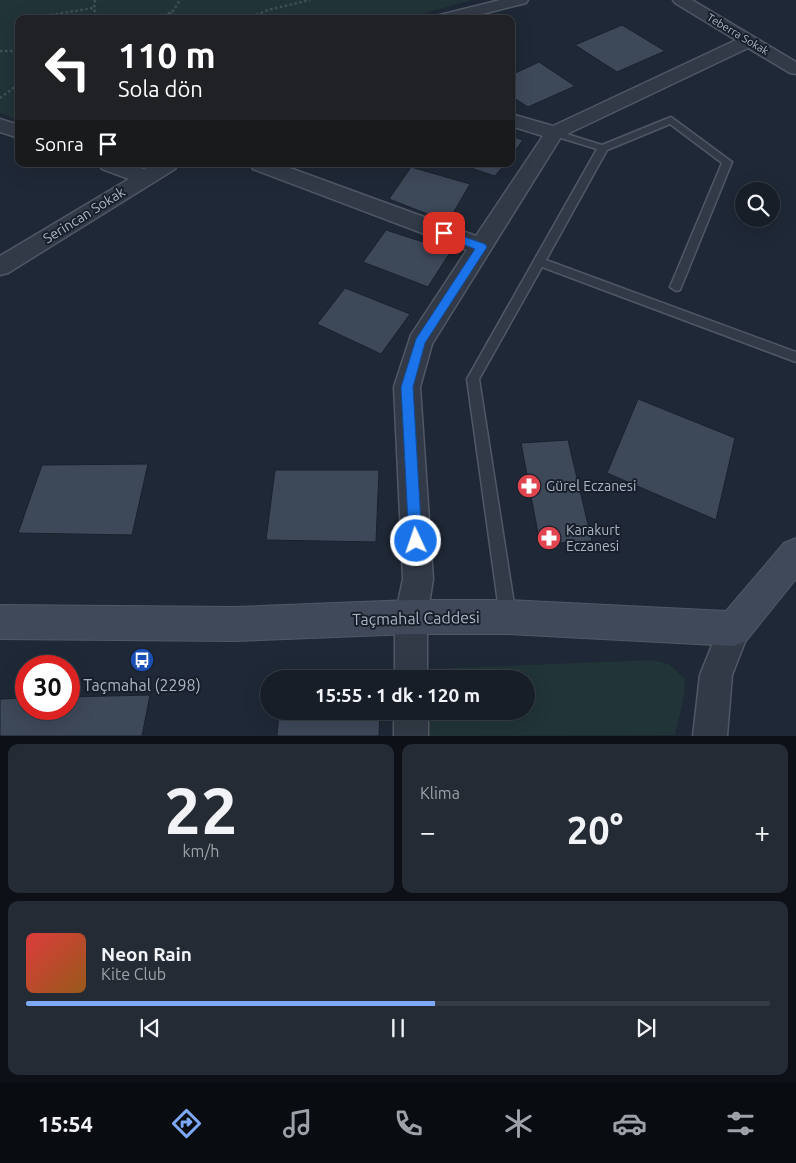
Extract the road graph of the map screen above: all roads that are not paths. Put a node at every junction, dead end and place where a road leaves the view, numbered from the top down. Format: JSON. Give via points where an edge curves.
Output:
{"nodes":[{"id":1,"x":520,"y":0,"type":"edge"},
{"id":2,"x":681,"y":0,"type":"edge"},
{"id":3,"x":458,"y":15,"type":"edge"},
{"id":4,"x":749,"y":41,"type":"junction"},
{"id":5,"x":796,"y":69,"type":"edge"},
{"id":6,"x":515,"y":121,"type":"edge"},
{"id":7,"x":0,"y":125,"type":"edge"},
{"id":8,"x":15,"y":131,"type":"edge"},
{"id":9,"x":554,"y":133,"type":"junction"},
{"id":10,"x":603,"y":148,"type":"junction"},
{"id":11,"x":118,"y":167,"type":"edge"},
{"id":12,"x":162,"y":167,"type":"edge"},
{"id":13,"x":268,"y":167,"type":"edge"},
{"id":14,"x":145,"y":176,"type":"junction"},
{"id":15,"x":482,"y":247,"type":"junction"},
{"id":16,"x":538,"y":262,"type":"junction"},
{"id":17,"x":0,"y":267,"type":"edge"},
{"id":18,"x":676,"y":287,"type":"dead end"},
{"id":19,"x":796,"y":357,"type":"edge"},
{"id":20,"x":796,"y":554,"type":"edge"},
{"id":21,"x":412,"y":617,"type":"junction"},
{"id":22,"x":508,"y":617,"type":"junction"},
{"id":23,"x":0,"y":622,"type":"edge"},
{"id":24,"x":734,"y":629,"type":"junction"},
{"id":25,"x":411,"y":670,"type":"edge"},
{"id":26,"x":411,"y":720,"type":"edge"},
{"id":27,"x":411,"y":736,"type":"edge"},
{"id":28,"x":710,"y":736,"type":"edge"}],
"edges":[{"from":1,"to":3,"type":"street"},
{"from":2,"to":4,"type":"street","name":"Teberra Sokak"},
{"from":4,"to":5,"type":"street","name":"Teberra Sokak"},
{"from":4,"to":9,"type":"street"},
{"from":6,"to":9,"type":"street"},
{"from":7,"to":8,"type":"street"},
{"from":9,"to":10,"type":"lane"},
{"from":9,"to":15,"type":"street"},
{"from":10,"to":16,"type":"lane"},
{"from":10,"to":18,"type":"lane","via":[[671,120],[726,162]]},
{"from":11,"to":14,"type":"street"},
{"from":12,"to":14,"type":"street","name":"Serincan Sokak"},
{"from":13,"to":15,"type":"street"},
{"from":14,"to":17,"type":"street","name":"Serincan Sokak"},
{"from":15,"to":21,"type":"street","via":[[420,342],[407,387],[418,579]]},
{"from":16,"to":19,"type":"lane"},
{"from":16,"to":22,"type":"lane","via":[[473,379]]},
{"from":20,"to":24,"type":"street"},
{"from":21,"to":22,"type":"street","name":"Taçmahal Caddesi"},
{"from":21,"to":23,"type":"street","name":"Taçmahal Caddesi","via":[[234,624]]},
{"from":21,"to":25,"type":"street"},
{"from":22,"to":24,"type":"street","name":"Taçmahal Caddesi"},
{"from":24,"to":28,"type":"street","via":[[716,675]]},
{"from":26,"to":27,"type":"street"}]}
